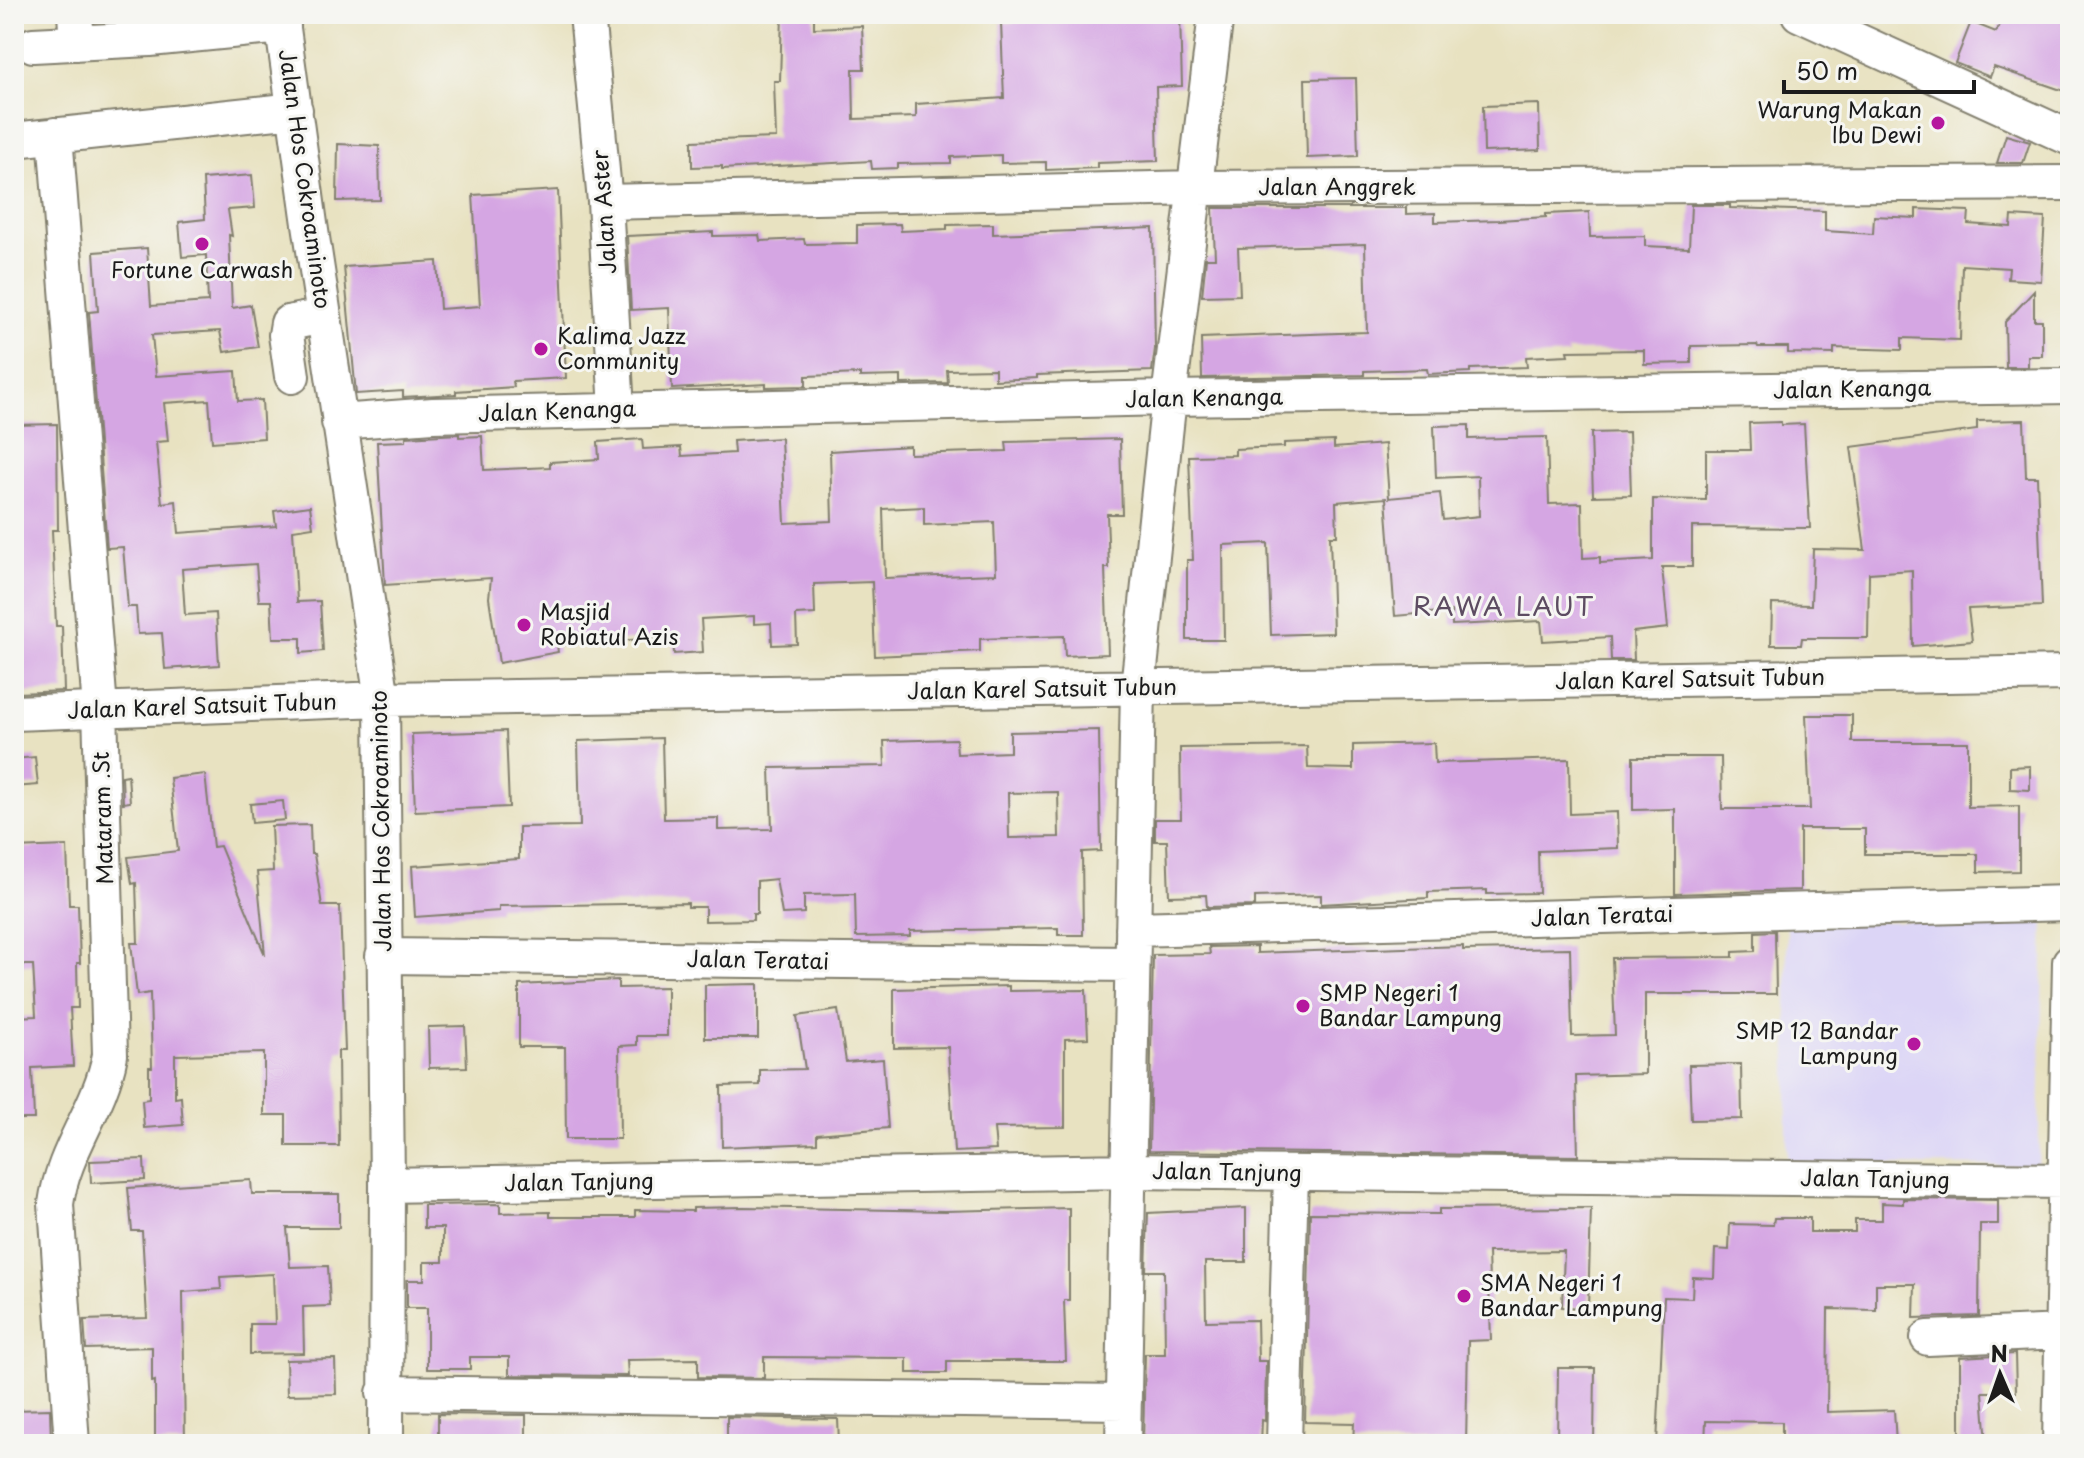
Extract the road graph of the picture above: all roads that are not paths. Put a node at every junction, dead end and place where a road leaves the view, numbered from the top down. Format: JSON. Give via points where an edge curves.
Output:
{"nodes":[{"id":1,"x":587,"y":14,"type":"edge"},
{"id":2,"x":1216,"y":14,"type":"edge"},
{"id":3,"x":1799,"y":14,"type":"edge"},
{"id":4,"x":282,"y":20,"type":"edge"},
{"id":5,"x":1849,"y":25,"type":"edge"},
{"id":6,"x":76,"y":28,"type":"edge"},
{"id":7,"x":33,"y":45,"type":"dead end"},
{"id":8,"x":295,"y":110,"type":"junction"},
{"id":9,"x":55,"y":135,"type":"junction"},
{"id":10,"x":2070,"y":138,"type":"edge"},
{"id":11,"x":14,"y":140,"type":"edge"},
{"id":12,"x":2070,"y":183,"type":"edge"},
{"id":13,"x":1195,"y":188,"type":"junction"},
{"id":14,"x":605,"y":202,"type":"junction"},
{"id":15,"x":324,"y":316,"type":"junction"},
{"id":16,"x":292,"y":376,"type":"dead end"},
{"id":17,"x":2070,"y":386,"type":"edge"},
{"id":18,"x":1169,"y":398,"type":"junction"},
{"id":19,"x":617,"y":410,"type":"junction"},
{"id":20,"x":339,"y":422,"type":"junction"},
{"id":21,"x":2070,"y":673,"type":"edge"},
{"id":22,"x":1138,"y":687,"type":"junction"},
{"id":23,"x":382,"y":699,"type":"junction"},
{"id":24,"x":100,"y":709,"type":"junction"},
{"id":25,"x":14,"y":713,"type":"edge"},
{"id":26,"x":2070,"y":903,"type":"edge"},
{"id":27,"x":1133,"y":929,"type":"junction"},
{"id":28,"x":383,"y":956,"type":"junction"},
{"id":29,"x":2070,"y":962,"type":"edge"},
{"id":30,"x":1132,"y":964,"type":"junction"},
{"id":31,"x":1128,"y":1171,"type":"junction"},
{"id":32,"x":1291,"y":1173,"type":"junction"},
{"id":33,"x":2066,"y":1181,"type":"junction"},
{"id":34,"x":387,"y":1185,"type":"junction"},
{"id":35,"x":2062,"y":1332,"type":"junction"},
{"id":36,"x":1928,"y":1338,"type":"dead end"},
{"id":37,"x":384,"y":1393,"type":"junction"},
{"id":38,"x":2065,"y":1399,"type":"edge"},
{"id":39,"x":1124,"y":1402,"type":"junction"},
{"id":40,"x":72,"y":1444,"type":"edge"},
{"id":41,"x":386,"y":1444,"type":"edge"},
{"id":42,"x":1123,"y":1444,"type":"edge"},
{"id":43,"x":1284,"y":1444,"type":"edge"},
{"id":44,"x":2060,"y":1444,"type":"edge"}],
"edges":[{"from":1,"to":14,"type":"street","name":"Jalan Aster"},
{"from":2,"to":13,"type":"street"},
{"from":3,"to":5,"type":"street"},
{"from":4,"to":6,"type":"street","via":[[150,39]]},
{"from":4,"to":8,"type":"street","name":"Jalan Hos Cokroaminoto"},
{"from":5,"to":10,"type":"street"},
{"from":6,"to":7,"type":"street"},
{"from":8,"to":9,"type":"street"},
{"from":8,"to":15,"type":"street","name":"Jalan Hos Cokroaminoto"},
{"from":9,"to":11,"type":"street"},
{"from":9,"to":24,"type":"street","name":"Mataram .St"},
{"from":12,"to":13,"type":"street","name":"Jalan Anggrek"},
{"from":13,"to":14,"type":"street","name":"Jalan Anggrek"},
{"from":13,"to":18,"type":"street"},
{"from":14,"to":19,"type":"street","name":"Jalan Aster"},
{"from":15,"to":16,"type":"street","via":[[288,323]]},
{"from":15,"to":20,"type":"street","name":"Jalan Hos Cokroaminoto"},
{"from":17,"to":18,"type":"street","name":"Jalan Kenanga"},
{"from":18,"to":19,"type":"street","name":"Jalan Kenanga"},
{"from":18,"to":22,"type":"street"},
{"from":19,"to":20,"type":"street","name":"Jalan Kenanga"},
{"from":20,"to":23,"type":"street","name":"Jalan Hos Cokroaminoto"},
{"from":21,"to":22,"type":"street","name":"Jalan Karel Satsuit Tubun"},
{"from":22,"to":23,"type":"street","name":"Jalan Karel Satsuit Tubun"},
{"from":22,"to":27,"type":"street"},
{"from":23,"to":24,"type":"street","name":"Jalan Karel Satsuit Tubun"},
{"from":23,"to":28,"type":"street","name":"Jalan Hos Cokroaminoto"},
{"from":24,"to":25,"type":"street","name":"Jalan Karel Satsuit Tubun"},
{"from":24,"to":40,"type":"street","name":"Mataram .St","via":[[110,1055],[99,1096],[59,1179],[56,1204]]},
{"from":26,"to":27,"type":"street","name":"Jalan Teratai"},
{"from":27,"to":30,"type":"street"},
{"from":28,"to":30,"type":"street","name":"Jalan Teratai"},
{"from":28,"to":34,"type":"street","name":"Jalan Hos Cokroaminoto"},
{"from":29,"to":33,"type":"street"},
{"from":30,"to":31,"type":"street"},
{"from":31,"to":32,"type":"street","name":"Jalan Tanjung"},
{"from":31,"to":34,"type":"street","name":"Jalan Tanjung"},
{"from":31,"to":39,"type":"street"},
{"from":32,"to":33,"type":"street","name":"Jalan Tanjung"},
{"from":32,"to":43,"type":"street"},
{"from":33,"to":35,"type":"street"},
{"from":34,"to":37,"type":"street","name":"Jalan Hos Cokroaminoto"},
{"from":35,"to":36,"type":"street"},
{"from":35,"to":38,"type":"street"},
{"from":37,"to":39,"type":"street"},
{"from":37,"to":41,"type":"street","name":"Jalan Hos Cokroaminoto"},
{"from":38,"to":44,"type":"street"},
{"from":39,"to":42,"type":"street"}]}
